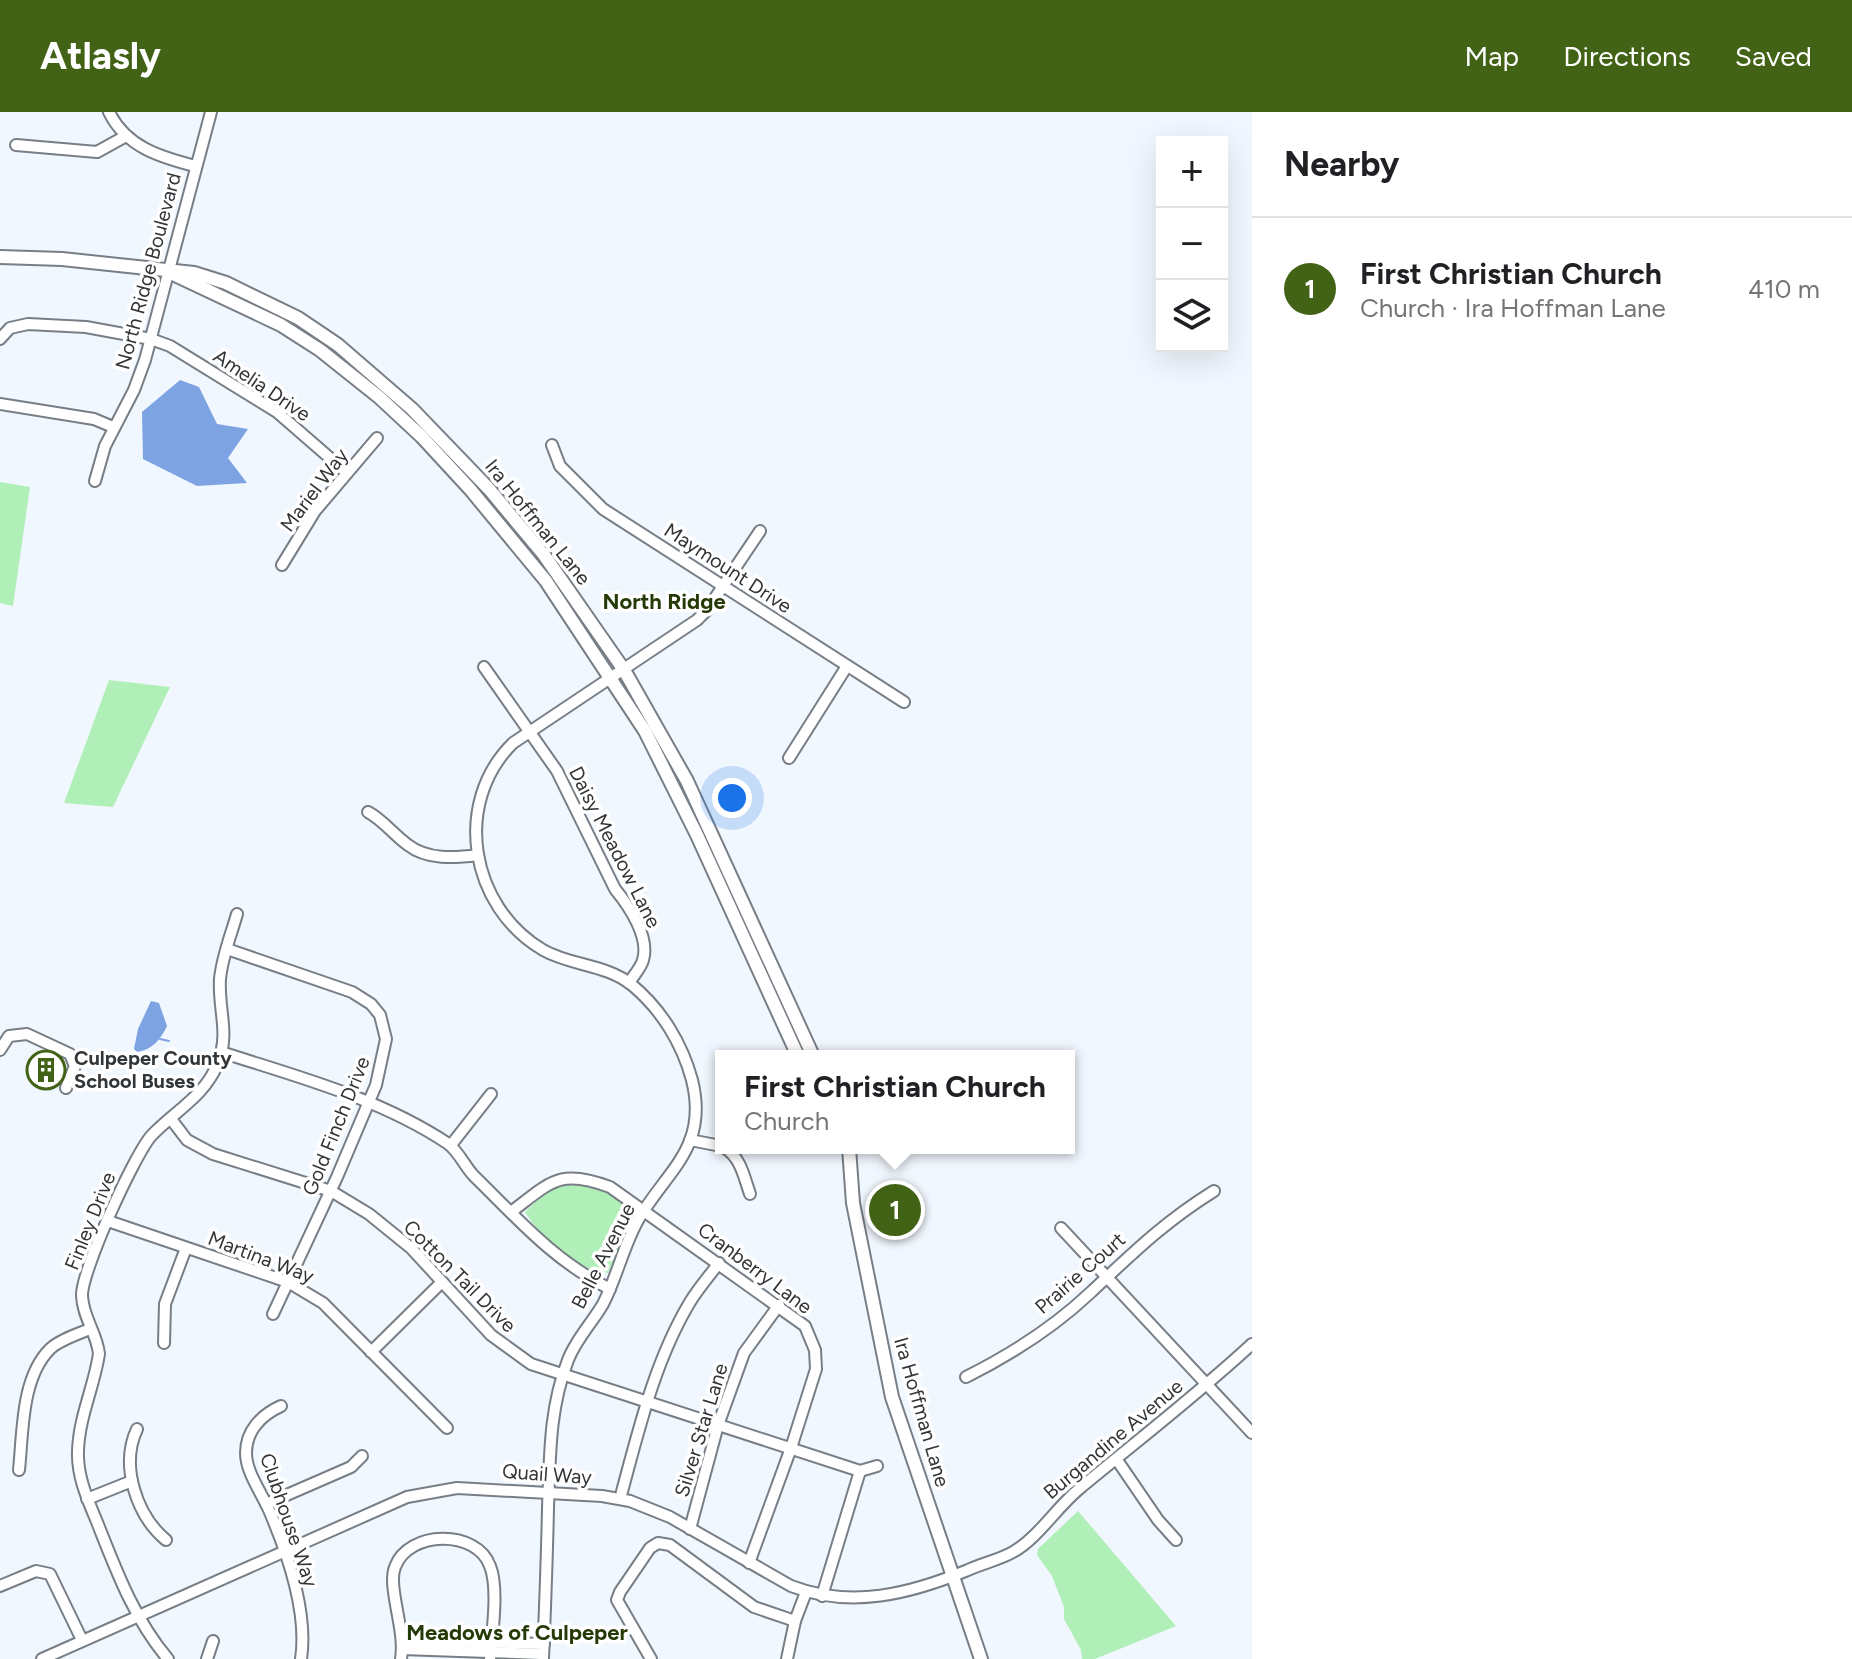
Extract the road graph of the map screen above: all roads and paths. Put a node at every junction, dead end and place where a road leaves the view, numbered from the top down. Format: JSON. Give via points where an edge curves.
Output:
{"nodes":[{"id":1,"x":109,"y":112,"type":"edge"},
{"id":2,"x":211,"y":112,"type":"edge"},
{"id":3,"x":126,"y":136,"type":"junction"},
{"id":4,"x":16,"y":145,"type":"dead end"},
{"id":5,"x":195,"y":166,"type":"junction"},
{"id":6,"x":0,"y":257,"type":"edge"},
{"id":7,"x":167,"y":271,"type":"junction"},
{"id":8,"x":0,"y":339,"type":"edge"},
{"id":9,"x":151,"y":339,"type":"junction"},
{"id":10,"x":0,"y":404,"type":"edge"},
{"id":11,"x":113,"y":427,"type":"junction"},
{"id":12,"x":377,"y":438,"type":"dead end"},
{"id":13,"x":552,"y":445,"type":"dead end"},
{"id":14,"x":346,"y":472,"type":"junction"},
{"id":15,"x":95,"y":481,"type":"dead end"},
{"id":16,"x":760,"y":531,"type":"dead end"},
{"id":17,"x":282,"y":565,"type":"dead end"},
{"id":18,"x":723,"y":587,"type":"junction"},
{"id":19,"x":847,"y":666,"type":"junction"},
{"id":20,"x":484,"y":667,"type":"dead end"},
{"id":21,"x":624,"y":670,"type":"junction"},
{"id":22,"x":611,"y":679,"type":"junction"},
{"id":23,"x":904,"y":702,"type":"dead end"},
{"id":24,"x":529,"y":730,"type":"junction"},
{"id":25,"x":789,"y":758,"type":"dead end"},
{"id":26,"x":368,"y":812,"type":"dead end"},
{"id":27,"x":478,"y":855,"type":"junction"},
{"id":28,"x":237,"y":914,"type":"dead end"},
{"id":29,"x":227,"y":949,"type":"junction"},
{"id":30,"x":629,"y":983,"type":"junction"},
{"id":31,"x":0,"y":1050,"type":"edge"},
{"id":32,"x":795,"y":1050,"type":"edge"},
{"id":33,"x":810,"y":1050,"type":"edge"},
{"id":34,"x":221,"y":1052,"type":"junction"},
{"id":35,"x":66,"y":1088,"type":"dead end"},
{"id":36,"x":491,"y":1094,"type":"dead end"},
{"id":37,"x":369,"y":1101,"type":"junction"},
{"id":38,"x":171,"y":1119,"type":"junction"},
{"id":39,"x":690,"y":1140,"type":"junction"},
{"id":40,"x":451,"y":1145,"type":"junction"},
{"id":41,"x":715,"y":1145,"type":"edge"},
{"id":42,"x":733,"y":1154,"type":"edge"},
{"id":43,"x":842,"y":1154,"type":"edge"},
{"id":44,"x":850,"y":1154,"type":"edge"},
{"id":45,"x":851,"y":1169,"type":"junction"},
{"id":46,"x":331,"y":1191,"type":"junction"},
{"id":47,"x":1214,"y":1191,"type":"dead end"},
{"id":48,"x":750,"y":1194,"type":"dead end"},
{"id":49,"x":645,"y":1211,"type":"junction"},
{"id":50,"x":511,"y":1212,"type":"junction"},
{"id":51,"x":108,"y":1221,"type":"junction"},
{"id":52,"x":1061,"y":1228,"type":"dead end"},
{"id":53,"x":186,"y":1248,"type":"junction"},
{"id":54,"x":719,"y":1263,"type":"junction"},
{"id":55,"x":1105,"y":1276,"type":"junction"},
{"id":56,"x":288,"y":1282,"type":"junction"},
{"id":57,"x":442,"y":1282,"type":"junction"},
{"id":58,"x":610,"y":1289,"type":"junction"},
{"id":59,"x":779,"y":1305,"type":"junction"},
{"id":60,"x":273,"y":1314,"type":"dead end"},
{"id":61,"x":90,"y":1329,"type":"junction"},
{"id":62,"x":164,"y":1343,"type":"dead end"},
{"id":63,"x":1252,"y":1344,"type":"edge"},
{"id":64,"x":371,"y":1352,"type":"junction"},
{"id":65,"x":562,"y":1375,"type":"junction"},
{"id":66,"x":966,"y":1377,"type":"dead end"},
{"id":67,"x":1207,"y":1384,"type":"junction"},
{"id":68,"x":647,"y":1402,"type":"junction"},
{"id":69,"x":281,"y":1406,"type":"dead end"},
{"id":70,"x":718,"y":1425,"type":"junction"},
{"id":71,"x":447,"y":1428,"type":"dead end"},
{"id":72,"x":137,"y":1429,"type":"dead end"},
{"id":73,"x":1252,"y":1433,"type":"edge"},
{"id":74,"x":791,"y":1448,"type":"junction"},
{"id":75,"x":362,"y":1456,"type":"dead end"},
{"id":76,"x":1117,"y":1460,"type":"junction"},
{"id":77,"x":877,"y":1466,"type":"dead end"},
{"id":78,"x":19,"y":1470,"type":"dead end"},
{"id":79,"x":860,"y":1471,"type":"junction"},
{"id":80,"x":132,"y":1481,"type":"junction"},
{"id":81,"x":549,"y":1493,"type":"junction"},
{"id":82,"x":87,"y":1499,"type":"junction"},
{"id":83,"x":620,"y":1499,"type":"junction"},
{"id":84,"x":266,"y":1504,"type":"junction"},
{"id":85,"x":690,"y":1529,"type":"junction"},
{"id":86,"x":166,"y":1540,"type":"dead end"},
{"id":87,"x":1176,"y":1540,"type":"dead end"},
{"id":88,"x":284,"y":1551,"type":"junction"},
{"id":89,"x":749,"y":1563,"type":"junction"},
{"id":90,"x":952,"y":1577,"type":"junction"},
{"id":91,"x":0,"y":1586,"type":"edge"},
{"id":92,"x":806,"y":1592,"type":"junction"},
{"id":93,"x":822,"y":1596,"type":"junction"},
{"id":94,"x":138,"y":1616,"type":"junction"},
{"id":95,"x":795,"y":1621,"type":"junction"},
{"id":96,"x":82,"y":1640,"type":"junction"},
{"id":97,"x":213,"y":1641,"type":"dead end"},
{"id":98,"x":401,"y":1650,"type":"edge"},
{"id":99,"x":490,"y":1651,"type":"edge"},
{"id":100,"x":543,"y":1652,"type":"edge"},
{"id":101,"x":42,"y":1659,"type":"edge"},
{"id":102,"x":168,"y":1659,"type":"edge"},
{"id":103,"x":207,"y":1659,"type":"edge"},
{"id":104,"x":301,"y":1659,"type":"edge"},
{"id":105,"x":651,"y":1659,"type":"edge"},
{"id":106,"x":787,"y":1659,"type":"edge"},
{"id":107,"x":981,"y":1659,"type":"edge"}],
"edges":[{"from":1,"to":3,"type":"street"},
{"from":2,"to":5,"type":"street","name":"North Ridge Boulevard"},
{"from":3,"to":4,"type":"street","via":[[97,152]]},
{"from":3,"to":5,"type":"street","via":[[163,158]]},
{"from":5,"to":7,"type":"street","name":"North Ridge Boulevard"},
{"from":6,"to":7,"type":"main road","name":"Ira Hoffman Lane"},
{"from":7,"to":9,"type":"street","name":"North Ridge Boulevard"},
{"from":7,"to":21,"type":"main road","name":"Ira Hoffman Lane","via":[[226,283],[298,318],[412,409],[544,555]]},
{"from":7,"to":22,"type":"main road","name":"Ira Hoffman Lane","via":[[281,325],[320,350],[411,426],[546,581]]},
{"from":8,"to":9,"type":"street","name":"Amelia Drive","via":[[10,328],[28,324],[86,327]]},
{"from":9,"to":11,"type":"street","name":"North Ridge Boulevard","via":[[134,390]]},
{"from":9,"to":14,"type":"street","name":"Amelia Drive","via":[[277,412]]},
{"from":10,"to":11,"type":"street","via":[[94,419]]},
{"from":11,"to":15,"type":"street","name":"North Ridge Boulevard"},
{"from":12,"to":14,"type":"street","name":"Mariel Way"},
{"from":13,"to":18,"type":"street","name":"Maymount Drive","via":[[560,466],[597,505]]},
{"from":14,"to":17,"type":"street","name":"Mariel Way"},
{"from":16,"to":18,"type":"street","name":"Belle Avenue"},
{"from":18,"to":19,"type":"street","name":"Maymount Drive"},
{"from":18,"to":21,"type":"street","name":"Belle Avenue","via":[[697,620]]},
{"from":19,"to":23,"type":"street","name":"Maymount Drive"},
{"from":19,"to":25,"type":"street"},
{"from":20,"to":24,"type":"street","name":"Daisy Meadow Lane"},
{"from":21,"to":22,"type":"street","name":"Belle Avenue"},
{"from":21,"to":33,"type":"main road","name":"Ira Hoffman Lane","via":[[687,781]]},
{"from":22,"to":24,"type":"street","name":"Belle Avenue"},
{"from":22,"to":32,"type":"main road","name":"Ira Hoffman Lane","via":[[645,731],[691,822]]},
{"from":24,"to":27,"type":"street","name":"Belle Avenue","via":[[505,751],[488,778],[476,819]]},
{"from":24,"to":30,"type":"street","name":"Daisy Meadow Lane","via":[[557,771],[638,929],[643,962]]},
{"from":26,"to":27,"type":"street","via":[[411,848],[433,856]]},
{"from":27,"to":30,"type":"street","name":"Belle Avenue","via":[[485,884],[518,931],[549,953],[606,970]]},
{"from":28,"to":29,"type":"street","name":"Finley Drive"},
{"from":29,"to":34,"type":"street","name":"Finley Drive","via":[[220,981],[225,1035]]},
{"from":29,"to":37,"type":"street","name":"Gold Finch Drive","via":[[352,992],[371,1004],[386,1039]]},
{"from":30,"to":39,"type":"street","name":"Belle Avenue","via":[[658,1010],[689,1072],[695,1101]]},
{"from":31,"to":35,"type":"street","via":[[9,1036],[21,1033],[70,1054],[75,1066]]},
{"from":34,"to":37,"type":"street"},
{"from":34,"to":38,"type":"street","name":"Finley Drive","via":[[204,1087]]},
{"from":36,"to":40,"type":"street"},
{"from":37,"to":40,"type":"street"},
{"from":37,"to":46,"type":"street","name":"Gold Finch Drive"},
{"from":38,"to":46,"type":"street","name":"Cotton Tail Drive","via":[[187,1140],[213,1154]]},
{"from":38,"to":51,"type":"street","name":"Finley Drive","via":[[145,1142]]},
{"from":39,"to":41,"type":"street"},
{"from":39,"to":49,"type":"street","name":"Belle Avenue"},
{"from":40,"to":50,"type":"street","via":[[467,1169]]},
{"from":42,"to":48,"type":"street"},
{"from":43,"to":45,"type":"main road","name":"Ira Hoffman Lane"},
{"from":44,"to":45,"type":"main road","name":"Ira Hoffman Lane"},
{"from":45,"to":90,"type":"main road","name":"Ira Hoffman Lane","via":[[853,1203],[898,1418]]},
{"from":46,"to":56,"type":"street","name":"Gold Finch Drive"},
{"from":46,"to":57,"type":"street","name":"Cotton Tail Drive","via":[[411,1248]]},
{"from":47,"to":55,"type":"street","name":"Prairie Court","via":[[1177,1214]]},
{"from":49,"to":50,"type":"street","name":"Cranberry Lane","via":[[610,1187],[582,1177],[554,1180]]},
{"from":49,"to":54,"type":"street","name":"Cranberry Lane"},
{"from":49,"to":58,"type":"street","name":"Belle Avenue"},
{"from":50,"to":58,"type":"street","via":[[566,1264]]},
{"from":51,"to":53,"type":"street","name":"Martina Way"},
{"from":51,"to":61,"type":"street","name":"Finley Drive","via":[[82,1292]]},
{"from":52,"to":55,"type":"street"},
{"from":53,"to":56,"type":"street","name":"Martina Way"},
{"from":53,"to":62,"type":"street","via":[[165,1304]]},
{"from":54,"to":59,"type":"street","name":"Cranberry Lane"},
{"from":54,"to":68,"type":"street","via":[[690,1302]]},
{"from":55,"to":66,"type":"street","name":"Prairie Court","via":[[1002,1359]]},
{"from":55,"to":67,"type":"street"},
{"from":56,"to":60,"type":"street","name":"Gold Finch Drive"},
{"from":56,"to":64,"type":"street","name":"Martina Way","via":[[323,1303]]},
{"from":57,"to":64,"type":"street"},
{"from":57,"to":65,"type":"street","name":"Cotton Tail Drive","via":[[513,1353]]},
{"from":58,"to":65,"type":"street","name":"Belle Avenue","via":[[574,1345]]},
{"from":59,"to":70,"type":"street","name":"Silver Star Lane","via":[[744,1353]]},
{"from":59,"to":74,"type":"street","name":"Cranberry Lane","via":[[805,1326],[815,1350],[816,1369]]},
{"from":61,"to":78,"type":"street","via":[[51,1347],[36,1371]]},
{"from":61,"to":82,"type":"street","name":"Finley Drive","via":[[99,1354],[78,1450]]},
{"from":63,"to":67,"type":"street","name":"Burgandine Avenue"},
{"from":64,"to":71,"type":"street","name":"Martina Way"},
{"from":65,"to":68,"type":"street","name":"Cotton Tail Drive"},
{"from":65,"to":81,"type":"street","name":"Belle Avenue","via":[[552,1416]]},
{"from":67,"to":73,"type":"street"},
{"from":67,"to":76,"type":"street","name":"Burgandine Avenue"},
{"from":68,"to":70,"type":"street","name":"Cotton Tail Drive"},
{"from":68,"to":83,"type":"street"},
{"from":69,"to":84,"type":"street","name":"Clubhouse Way","via":[[255,1426],[246,1450]]},
{"from":70,"to":74,"type":"street","name":"Cotton Tail Drive"},
{"from":70,"to":85,"type":"street","name":"Silver Star Lane"},
{"from":72,"to":80,"type":"street","via":[[130,1448]]},
{"from":74,"to":79,"type":"street","name":"Cotton Tail Drive"},
{"from":74,"to":89,"type":"street","name":"Cranberry Lane"},
{"from":75,"to":84,"type":"street","via":[[351,1467]]},
{"from":76,"to":87,"type":"street"},
{"from":76,"to":90,"type":"street","name":"Burgandine Avenue","via":[[1056,1509],[1028,1542]]},
{"from":77,"to":79,"type":"street"},
{"from":79,"to":93,"type":"street"},
{"from":80,"to":82,"type":"street"},
{"from":80,"to":86,"type":"street","via":[[148,1519]]},
{"from":81,"to":83,"type":"street","name":"Quail Way"},
{"from":81,"to":88,"type":"street","name":"Quail Way","via":[[457,1488],[423,1492]]},
{"from":81,"to":100,"type":"street","name":"Belle Avenue"},
{"from":82,"to":94,"type":"street","name":"Finley Drive"},
{"from":83,"to":85,"type":"street","name":"Quail Way","via":[[647,1506]]},
{"from":84,"to":88,"type":"street","name":"Clubhouse Way"},
{"from":85,"to":89,"type":"street","name":"Quail Way"},
{"from":88,"to":94,"type":"street","name":"Quail Way"},
{"from":88,"to":104,"type":"street","name":"Clubhouse Way","via":[[302,1624]]},
{"from":89,"to":92,"type":"street","name":"Quail Way"},
{"from":90,"to":93,"type":"street","name":"Quail Way","via":[[884,1597]]},
{"from":90,"to":107,"type":"main road","name":"Ira Hoffman Lane"},
{"from":91,"to":96,"type":"street","via":[[36,1571],[50,1574]]},
{"from":92,"to":93,"type":"street","name":"Quail Way"},
{"from":92,"to":95,"type":"street"},
{"from":94,"to":96,"type":"street","name":"Quail Way"},
{"from":94,"to":102,"type":"street","name":"Finley Drive"},
{"from":95,"to":105,"type":"street","via":[[754,1607],[670,1545],[658,1543],[617,1600]]},
{"from":95,"to":106,"type":"street"},
{"from":96,"to":101,"type":"street","name":"Quail Way"},
{"from":97,"to":103,"type":"street"},
{"from":98,"to":99,"type":"street"},
{"from":98,"to":99,"type":"street","via":[[392,1582],[395,1566],[412,1546],[447,1540],[477,1548],[491,1567]]},
{"from":99,"to":100,"type":"street"}]}
